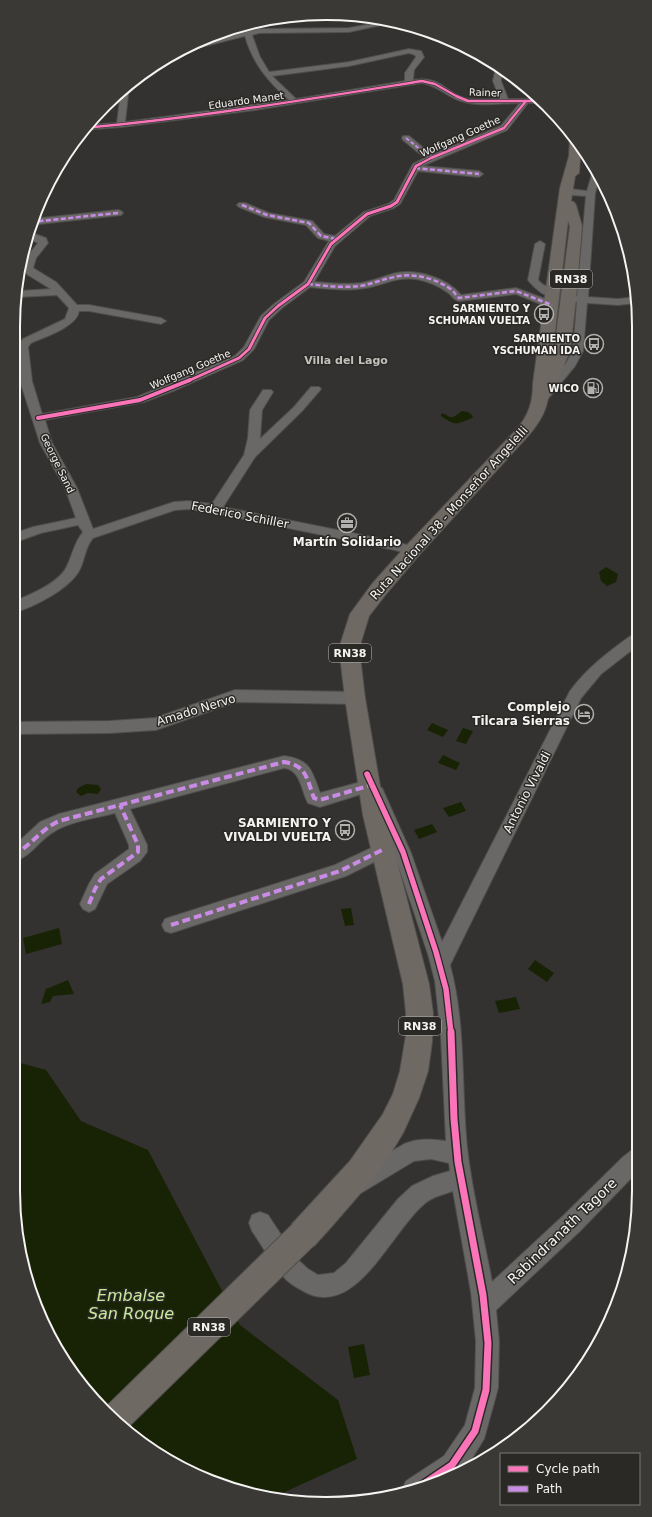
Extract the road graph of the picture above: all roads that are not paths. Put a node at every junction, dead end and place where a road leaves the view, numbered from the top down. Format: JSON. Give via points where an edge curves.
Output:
{"nodes":[{"id":1,"x":377,"y":25,"type":"edge"},
{"id":2,"x":248,"y":34,"type":"junction"},
{"id":3,"x":214,"y":41,"type":"edge"},
{"id":4,"x":498,"y":73,"type":"edge"},
{"id":5,"x":267,"y":74,"type":"junction"},
{"id":6,"x":410,"y":83,"type":"junction"},
{"id":7,"x":124,"y":96,"type":"edge"},
{"id":8,"x":526,"y":101,"type":"junction"},
{"id":9,"x":533,"y":101,"type":"edge"},
{"id":10,"x":295,"y":102,"type":"junction"},
{"id":11,"x":505,"y":102,"type":"junction"},
{"id":12,"x":121,"y":125,"type":"junction"},
{"id":13,"x":93,"y":127,"type":"edge"},
{"id":14,"x":406,"y":138,"type":"dead end"},
{"id":15,"x":574,"y":148,"type":"edge"},
{"id":16,"x":431,"y":158,"type":"junction"},
{"id":17,"x":573,"y":158,"type":"junction"},
{"id":18,"x":415,"y":168,"type":"junction"},
{"id":19,"x":479,"y":174,"type":"dead end"},
{"id":20,"x":594,"y":180,"type":"edge"},
{"id":21,"x":600,"y":190,"type":"edge"},
{"id":22,"x":571,"y":192,"type":"junction"},
{"id":23,"x":592,"y":192,"type":"junction"},
{"id":24,"x":242,"y":205,"type":"dead end"},
{"id":25,"x":118,"y":213,"type":"dead end"},
{"id":26,"x":38,"y":221,"type":"edge"},
{"id":27,"x":33,"y":236,"type":"edge"},
{"id":28,"x":559,"y":238,"type":"junction"},
{"id":29,"x":336,"y":239,"type":"junction"},
{"id":30,"x":540,"y":244,"type":"dead end"},
{"id":31,"x":308,"y":284,"type":"junction"},
{"id":32,"x":58,"y":292,"type":"junction"},
{"id":33,"x":22,"y":294,"type":"edge"},
{"id":34,"x":552,"y":300,"type":"junction"},
{"id":35,"x":576,"y":300,"type":"junction"},
{"id":36,"x":631,"y":302,"type":"edge"},
{"id":37,"x":74,"y":308,"type":"junction"},
{"id":38,"x":161,"y":321,"type":"dead end"},
{"id":39,"x":20,"y":345,"type":"edge"},
{"id":40,"x":20,"y":357,"type":"edge"},
{"id":41,"x":20,"y":380,"type":"edge"},
{"id":42,"x":26,"y":380,"type":"junction"},
{"id":43,"x":315,"y":389,"type":"dead end"},
{"id":44,"x":267,"y":392,"type":"dead end"},
{"id":45,"x":542,"y":397,"type":"junction"},
{"id":46,"x":38,"y":418,"type":"junction"},
{"id":47,"x":250,"y":454,"type":"junction"},
{"id":48,"x":215,"y":509,"type":"junction"},
{"id":49,"x":83,"y":520,"type":"junction"},
{"id":50,"x":88,"y":535,"type":"junction"},
{"id":51,"x":20,"y":536,"type":"edge"},
{"id":52,"x":412,"y":551,"type":"junction"},
{"id":53,"x":20,"y":604,"type":"edge"},
{"id":54,"x":632,"y":643,"type":"edge"},
{"id":55,"x":355,"y":698,"type":"junction"},
{"id":56,"x":20,"y":728,"type":"edge"},
{"id":57,"x":367,"y":780,"type":"junction"},
{"id":58,"x":120,"y":805,"type":"junction"},
{"id":59,"x":382,"y":850,"type":"junction"},
{"id":60,"x":20,"y":852,"type":"edge"},
{"id":61,"x":89,"y":904,"type":"dead end"},
{"id":62,"x":171,"y":925,"type":"dead end"},
{"id":63,"x":441,"y":964,"type":"junction"},
{"id":64,"x":457,"y":1154,"type":"junction"},
{"id":65,"x":632,"y":1162,"type":"edge"},
{"id":66,"x":461,"y":1178,"type":"junction"},
{"id":67,"x":340,"y":1196,"type":"junction"},
{"id":68,"x":260,"y":1223,"type":"dead end"},
{"id":69,"x":486,"y":1305,"type":"junction"},
{"id":70,"x":119,"y":1416,"type":"edge"},
{"id":71,"x":440,"y":1475,"type":"edge"}],
"edges":[{"from":1,"to":2,"type":"street","via":[[349,30],[269,31]]},
{"from":2,"to":3,"type":"street"},
{"from":2,"to":5,"type":"street","via":[[256,58]]},
{"from":4,"to":11,"type":"street","name":"Wolfgang Goethe","via":[[497,81]]},
{"from":5,"to":6,"type":"street","via":[[349,64],[414,52],[420,57],[407,76]]},
{"from":5,"to":10,"type":"street"},
{"from":6,"to":10,"type":"street","name":"Eduardo Manet"},
{"from":6,"to":11,"type":"street","name":"Rainer","via":[[436,83],[468,101]]},
{"from":7,"to":12,"type":"street"},
{"from":8,"to":9,"type":"street","name":"Rainer"},
{"from":8,"to":11,"type":"street","name":"Rainer"},
{"from":8,"to":16,"type":"street","name":"Wolfgang Goethe","via":[[504,128]]},
{"from":10,"to":12,"type":"street","name":"Eduardo Manet"},
{"from":12,"to":13,"type":"street","name":"Eduardo Manet"},
{"from":14,"to":16,"type":"street"},
{"from":15,"to":17,"type":"main road","name":"Ruta Nacional 38 - Monseñor Angelelli","number":"RN38"},
{"from":16,"to":18,"type":"street","name":"Wolfgang Goethe"},
{"from":17,"to":22,"type":"main road","name":"Ruta Nacional 38 - Monseñor Angelelli","number":"RN38"},
{"from":17,"to":28,"type":"main road","name":"Ruta Nacional 38 - Monseñor Angelelli","number":"RN38"},
{"from":18,"to":19,"type":"street"},
{"from":18,"to":29,"type":"street","name":"Wolfgang Goethe","via":[[397,202],[367,214]]},
{"from":20,"to":23,"type":"street"},
{"from":21,"to":23,"type":"street"},
{"from":22,"to":23,"type":"street"},
{"from":22,"to":35,"type":"main road","name":"Ruta Nacional 38 - Monseñor Angelelli","number":"RN38","via":[[570,207],[576,226]]},
{"from":23,"to":35,"type":"street"},
{"from":24,"to":29,"type":"street","via":[[267,215],[309,223],[321,236]]},
{"from":25,"to":26,"type":"street"},
{"from":27,"to":32,"type":"street","via":[[43,240],[43,243],[28,264],[28,269],[52,284]]},
{"from":28,"to":34,"type":"main road","name":"Ruta Nacional 38 - Monseñor Angelelli","number":"RN38"},
{"from":28,"to":35,"type":"main road","via":[[563,248],[558,291],[560,296]]},
{"from":29,"to":31,"type":"street","name":"Wolfgang Goethe"},
{"from":30,"to":34,"type":"street","via":[[533,280]]},
{"from":31,"to":34,"type":"street","via":[[335,287],[364,286],[392,276],[407,275],[418,276],[446,287],[459,298],[516,291]]},
{"from":31,"to":46,"type":"street","name":"Wolfgang Goethe","via":[[265,318],[246,352],[233,362],[140,400]]},
{"from":32,"to":33,"type":"street"},
{"from":32,"to":37,"type":"street"},
{"from":34,"to":35,"type":"main road"},
{"from":34,"to":45,"type":"main road","name":"Ruta Nacional 38 - Monseñor Angelelli","number":"RN38","via":[[541,383]]},
{"from":35,"to":36,"type":"street"},
{"from":35,"to":45,"type":"main road","name":"Ruta Nacional 38 - Monseñor Angelelli","number":"RN38","via":[[562,351]]},
{"from":37,"to":38,"type":"street","via":[[89,308]]},
{"from":37,"to":39,"type":"street","name":"George Sand","via":[[69,321]]},
{"from":40,"to":42,"type":"street","name":"George Sand"},
{"from":41,"to":42,"type":"street"},
{"from":42,"to":46,"type":"street","name":"George Sand"},
{"from":43,"to":47,"type":"street"},
{"from":44,"to":47,"type":"street","via":[[256,410]]},
{"from":45,"to":52,"type":"main road","name":"Ruta Nacional 38 - Monseñor Angelelli","number":"RN38","via":[[537,412],[522,433]]},
{"from":46,"to":49,"type":"street","name":"George Sand","via":[[46,443],[71,488]]},
{"from":47,"to":48,"type":"street"},
{"from":48,"to":50,"type":"street","name":"Federico Schiller","via":[[188,505],[174,506]]},
{"from":48,"to":52,"type":"street","name":"Federico Schiller"},
{"from":49,"to":50,"type":"street"},
{"from":49,"to":51,"type":"street"},
{"from":50,"to":53,"type":"street","via":[[79,547],[74,567],[65,579]]},
{"from":52,"to":55,"type":"main road","name":"Ruta Nacional 38 - Monseñor Angelelli","number":"RN38","via":[[369,601],[354,629],[350,656]]},
{"from":54,"to":63,"type":"street","name":"Antonio Vivaldi","via":[[603,663],[575,695]]},
{"from":55,"to":56,"type":"street","name":"Amado Nervo","via":[[235,696],[156,724]]},
{"from":55,"to":57,"type":"main road","name":"Ruta Nacional 38 - Monseñor Angelelli","number":"RN38"},
{"from":57,"to":58,"type":"street","via":[[320,800],[314,798],[304,770],[292,762],[284,762]]},
{"from":57,"to":59,"type":"main road","name":"Ruta Nacional 38 - Monseñor Angelelli","number":"RN38"},
{"from":57,"to":63,"type":"street","via":[[399,845]]},
{"from":58,"to":60,"type":"street","via":[[48,826]]},
{"from":58,"to":61,"type":"street","via":[[138,845],[138,852],[104,876],[95,888]]},
{"from":59,"to":62,"type":"street","via":[[340,871]]},
{"from":59,"to":67,"type":"main road","name":"Ruta Nacional 38 - Monseñor Angelelli","number":"RN38","via":[[416,984],[420,1041],[412,1078],[395,1120],[379,1147]]},
{"from":63,"to":64,"type":"street","via":[[449,1016]]},
{"from":64,"to":66,"type":"street"},
{"from":64,"to":67,"type":"street","via":[[431,1149],[411,1151]]},
{"from":65,"to":69,"type":"street","name":"Rabindranath Tagore"},
{"from":66,"to":68,"type":"street","via":[[420,1194],[406,1207],[354,1271],[338,1284],[317,1286],[300,1277],[289,1267]]},
{"from":66,"to":69,"type":"street"},
{"from":67,"to":70,"type":"main road","name":"Ruta Nacional 38 - Monseñor Angelelli","number":"RN38","bridge":true},
{"from":69,"to":71,"type":"street","via":[[489,1352],[481,1419],[470,1444],[450,1469]]}]}
